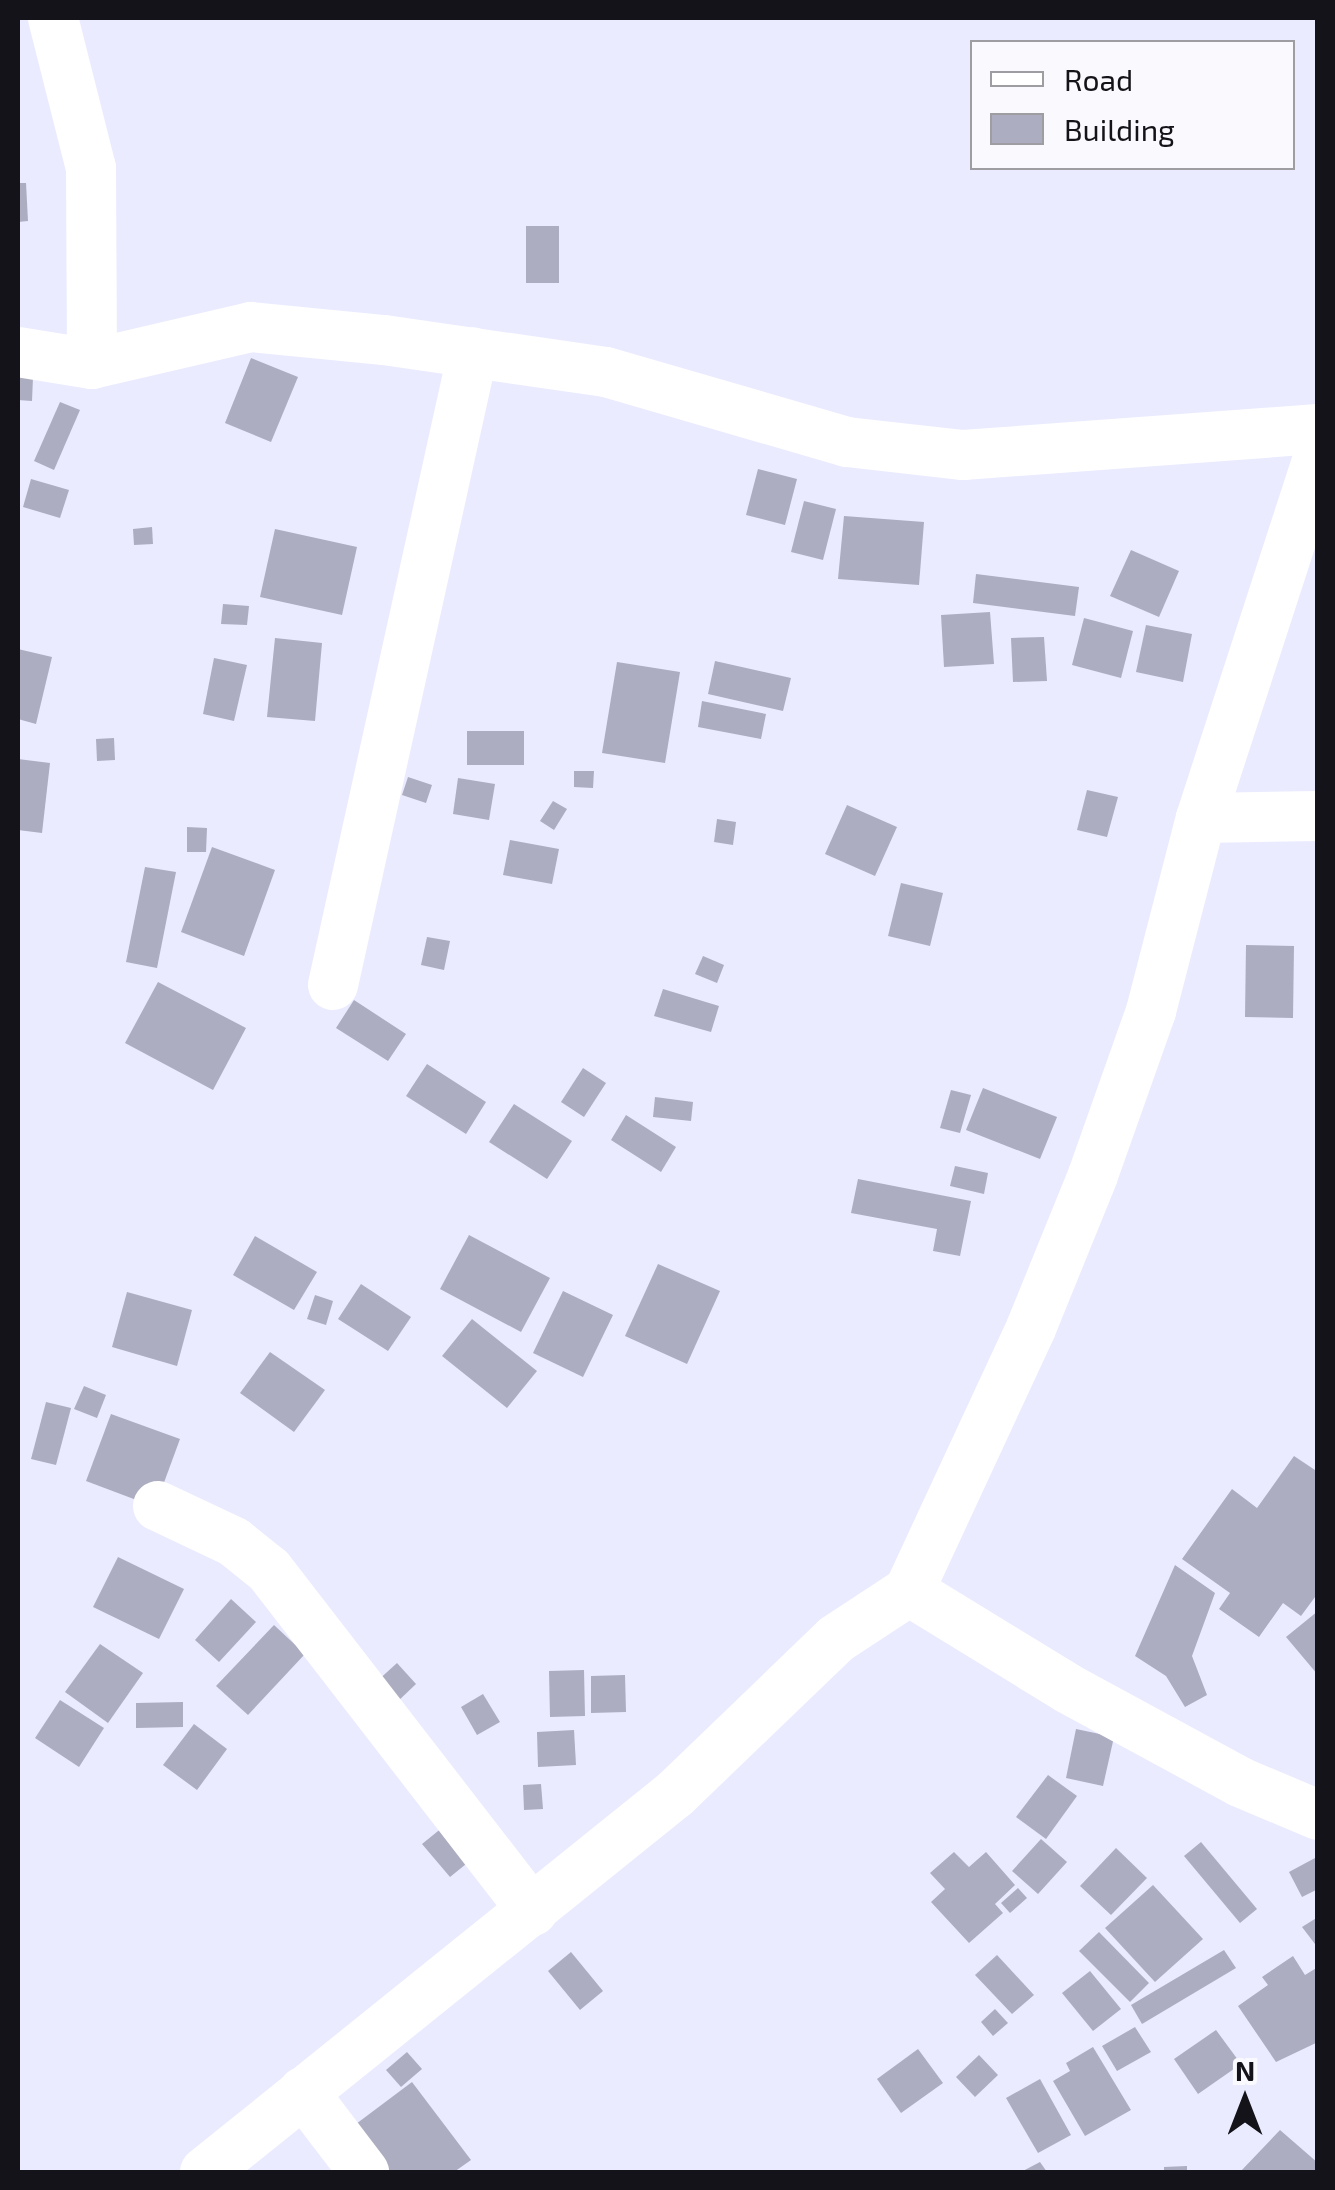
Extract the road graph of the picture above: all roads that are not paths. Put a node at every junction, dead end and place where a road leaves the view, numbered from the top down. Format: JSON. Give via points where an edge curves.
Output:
{"nodes":[{"id":1,"x":53,"y":18,"type":"edge"},
{"id":2,"x":18,"y":352,"type":"edge"},
{"id":3,"x":473,"y":352,"type":"junction"},
{"id":4,"x":92,"y":364,"type":"junction"},
{"id":5,"x":1318,"y":429,"type":"edge"},
{"id":6,"x":1318,"y":458,"type":"edge"},
{"id":7,"x":1318,"y":816,"type":"edge"},
{"id":8,"x":1201,"y":818,"type":"junction"},
{"id":9,"x":334,"y":985,"type":"dead end"},
{"id":10,"x":158,"y":1506,"type":"dead end"},
{"id":11,"x":909,"y":1590,"type":"junction"},
{"id":12,"x":1318,"y":1815,"type":"edge"},
{"id":13,"x":532,"y":1911,"type":"junction"},
{"id":14,"x":303,"y":2092,"type":"junction"},
{"id":15,"x":206,"y":2172,"type":"edge"},
{"id":16,"x":364,"y":2172,"type":"edge"}],
"edges":[{"from":1,"to":4,"type":"street","via":[[91,168]]},
{"from":2,"to":4,"type":"street"},
{"from":3,"to":4,"type":"street","via":[[251,327]]},
{"from":3,"to":5,"type":"street","via":[[606,372],[769,423],[912,451],[1040,451]]},
{"from":3,"to":9,"type":"street"},
{"from":6,"to":8,"type":"street"},
{"from":7,"to":8,"type":"street"},
{"from":8,"to":11,"type":"street","via":[[1151,1011],[1093,1175],[1032,1328]]},
{"from":10,"to":13,"type":"street","via":[[234,1542],[269,1570]]},
{"from":11,"to":12,"type":"street","via":[[1067,1688]]},
{"from":11,"to":13,"type":"street","via":[[836,1639],[675,1794]]},
{"from":13,"to":14,"type":"street"},
{"from":14,"to":15,"type":"street"},
{"from":14,"to":16,"type":"street"}]}
